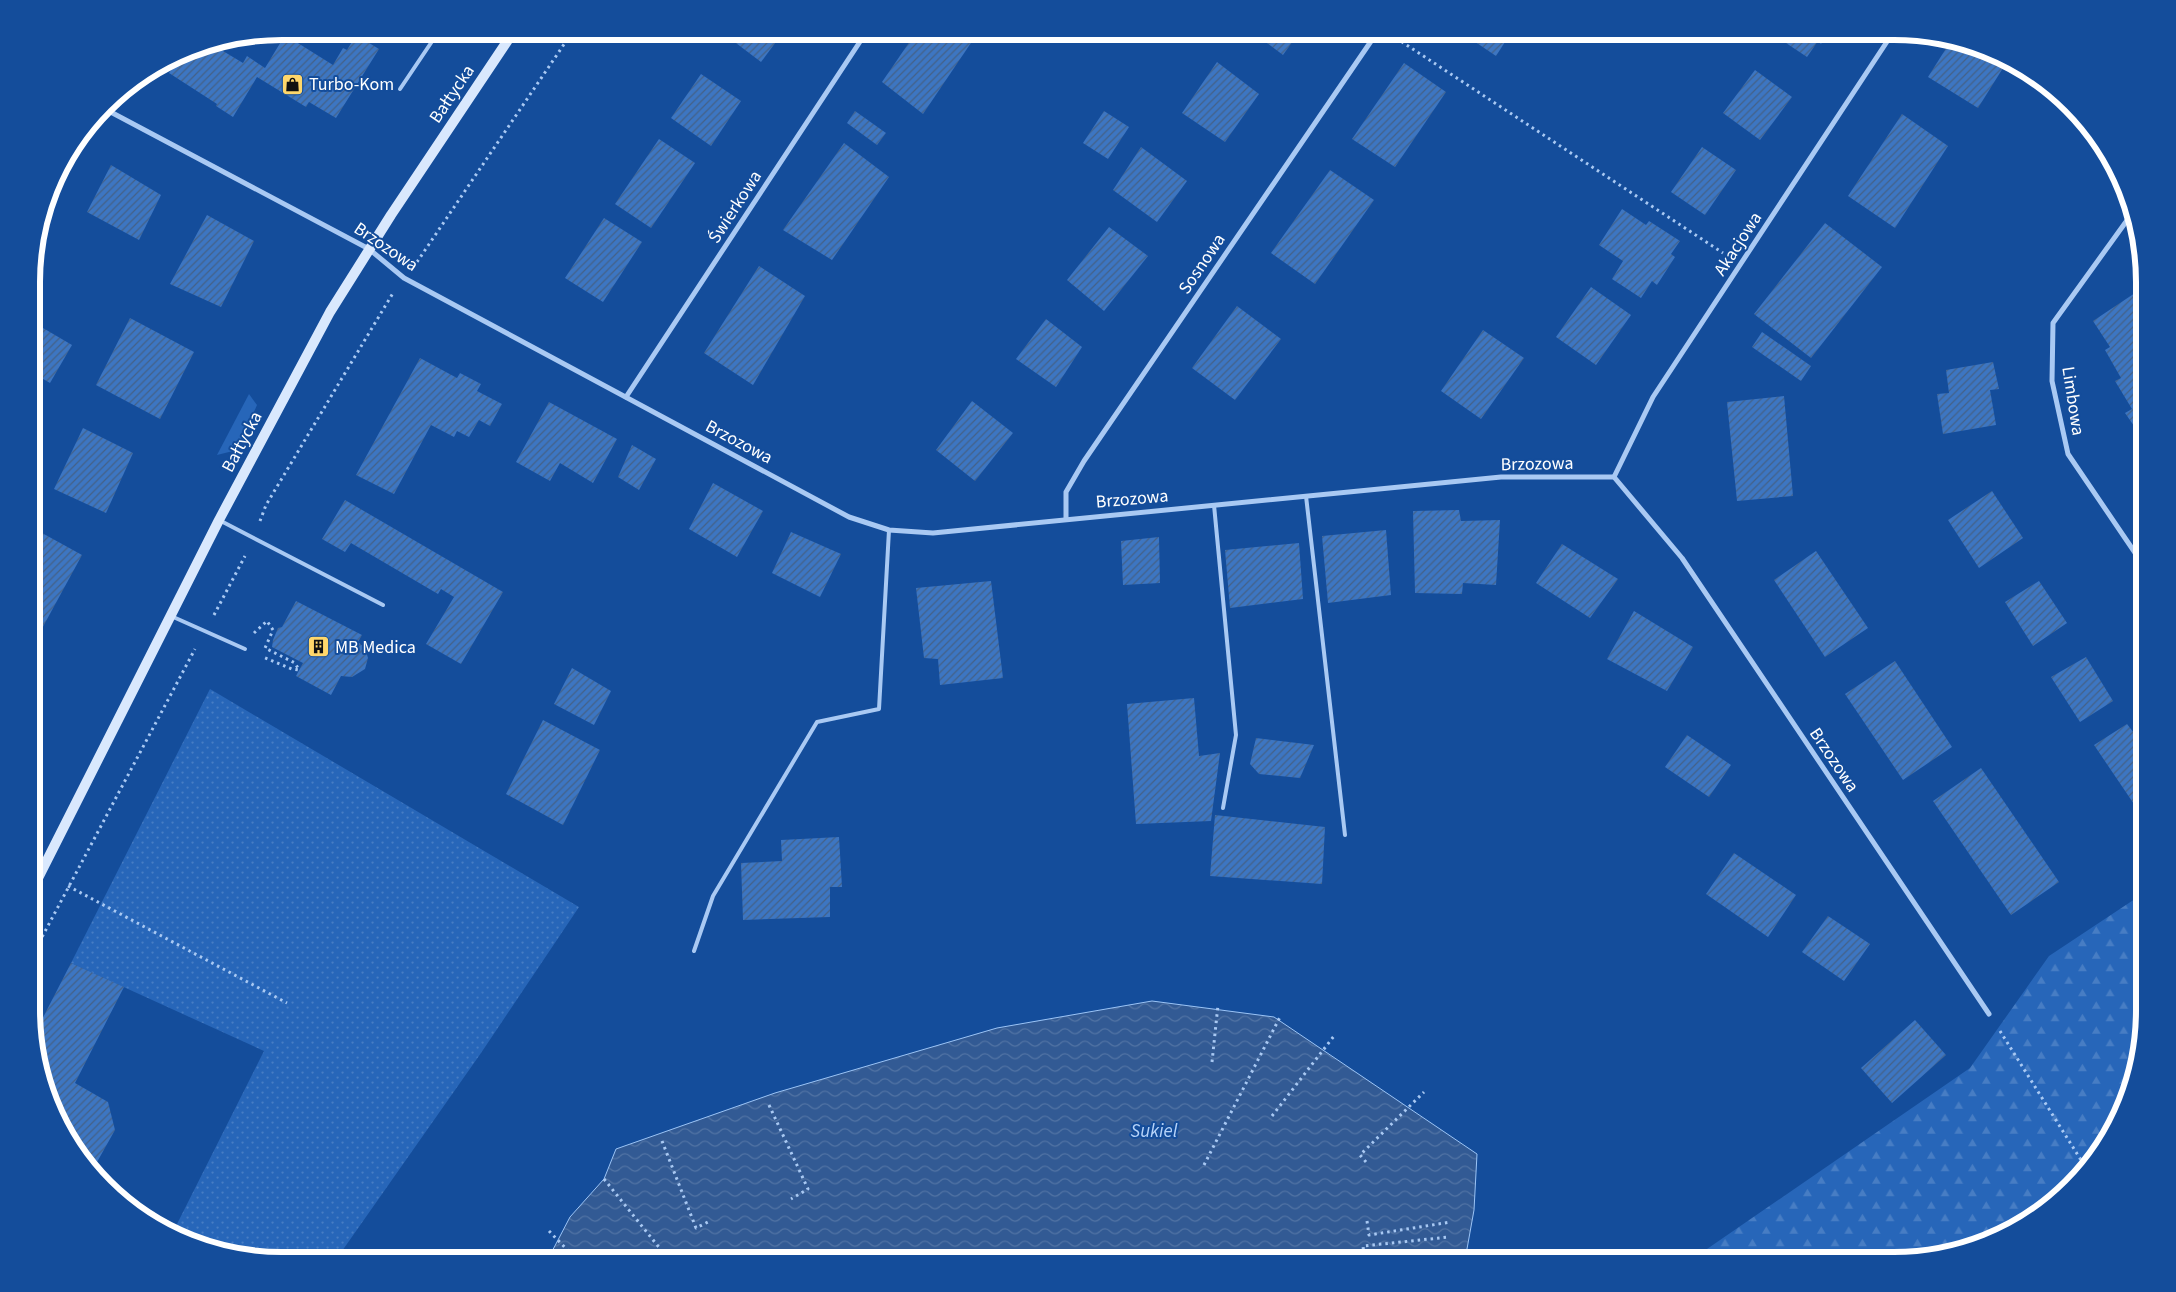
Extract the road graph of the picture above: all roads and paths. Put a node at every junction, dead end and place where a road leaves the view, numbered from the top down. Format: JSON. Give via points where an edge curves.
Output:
{"nodes":[{"id":1,"x":433,"y":40,"type":"edge"},
{"id":2,"x":508,"y":40,"type":"edge"},
{"id":3,"x":567,"y":40,"type":"edge"},
{"id":4,"x":861,"y":40,"type":"edge"},
{"id":5,"x":1372,"y":40,"type":"edge"},
{"id":6,"x":1398,"y":40,"type":"edge"},
{"id":7,"x":1888,"y":40,"type":"edge"},
{"id":8,"x":400,"y":89,"type":"dead end"},
{"id":9,"x":110,"y":112,"type":"edge"},
{"id":10,"x":2128,"y":220,"type":"edge"},
{"id":11,"x":369,"y":250,"type":"junction"},
{"id":12,"x":1730,"y":257,"type":"dead end"},
{"id":13,"x":404,"y":278,"type":"junction"},
{"id":14,"x":626,"y":397,"type":"junction"},
{"id":15,"x":1614,"y":477,"type":"junction"},
{"id":16,"x":1306,"y":496,"type":"junction"},
{"id":17,"x":1214,"y":505,"type":"junction"},
{"id":18,"x":1066,"y":519,"type":"junction"},
{"id":19,"x":219,"y":520,"type":"junction"},
{"id":20,"x":889,"y":530,"type":"junction"},
{"id":21,"x":254,"y":539,"type":"junction"},
{"id":22,"x":2136,"y":554,"type":"edge"},
{"id":23,"x":383,"y":605,"type":"dead end"},
{"id":24,"x":171,"y":616,"type":"junction"},
{"id":25,"x":205,"y":630,"type":"junction"},
{"id":26,"x":254,"y":634,"type":"dead end"},
{"id":27,"x":245,"y":649,"type":"dead end"},
{"id":28,"x":287,"y":667,"type":"dead end"},
{"id":29,"x":1223,"y":808,"type":"dead end"},
{"id":30,"x":1345,"y":835,"type":"dead end"},
{"id":31,"x":40,"y":874,"type":"edge"},
{"id":32,"x":68,"y":886,"type":"junction"},
{"id":33,"x":40,"y":940,"type":"edge"},
{"id":34,"x":694,"y":951,"type":"dead end"},
{"id":35,"x":287,"y":1002,"type":"dead end"},
{"id":36,"x":1218,"y":1005,"type":"dead end"},
{"id":37,"x":1989,"y":1014,"type":"joint"},
{"id":38,"x":1280,"y":1017,"type":"dead end"},
{"id":39,"x":1334,"y":1036,"type":"dead end"},
{"id":40,"x":1212,"y":1062,"type":"dead end"},
{"id":41,"x":1424,"y":1092,"type":"dead end"},
{"id":42,"x":769,"y":1104,"type":"dead end"},
{"id":43,"x":1272,"y":1116,"type":"dead end"},
{"id":44,"x":662,"y":1141,"type":"dead end"},
{"id":45,"x":1366,"y":1162,"type":"dead end"},
{"id":46,"x":2082,"y":1162,"type":"edge"},
{"id":47,"x":1204,"y":1165,"type":"dead end"},
{"id":48,"x":604,"y":1179,"type":"dead end"},
{"id":49,"x":791,"y":1199,"type":"dead end"},
{"id":50,"x":1367,"y":1221,"type":"dead end"},
{"id":51,"x":708,"y":1222,"type":"dead end"},
{"id":52,"x":1451,"y":1222,"type":"dead end"},
{"id":53,"x":549,"y":1231,"type":"dead end"},
{"id":54,"x":1449,"y":1237,"type":"dead end"},
{"id":55,"x":569,"y":1252,"type":"edge"},
{"id":56,"x":663,"y":1252,"type":"edge"},
{"id":57,"x":1364,"y":1252,"type":"edge"}],
"edges":[{"from":1,"to":8,"type":"lane"},
{"from":2,"to":11,"type":"main road","name":"Bałtycka"},
{"from":3,"to":13,"type":"path"},
{"from":4,"to":14,"type":"street","name":"Świerkowa"},
{"from":5,"to":18,"type":"street","name":"Sosnowa","via":[[1084,461],[1066,492]]},
{"from":6,"to":12,"type":"path"},
{"from":7,"to":15,"type":"street","name":"Akacjowa","via":[[1653,397]]},
{"from":9,"to":11,"type":"street","name":"Brzozowa"},
{"from":10,"to":22,"type":"street","name":"Limbowa","via":[[2053,323],[2052,381],[2068,454]]},
{"from":11,"to":13,"type":"street","name":"Brzozowa"},
{"from":11,"to":19,"type":"main road","name":"Bałtycka","via":[[330,312]]},
{"from":13,"to":14,"type":"street","name":"Brzozowa"},
{"from":13,"to":21,"type":"path","via":[[266,505]]},
{"from":14,"to":20,"type":"street","name":"Brzozowa","via":[[849,517]]},
{"from":15,"to":16,"type":"street","name":"Brzozowa","via":[[1501,477]]},
{"from":15,"to":37,"type":"street","name":"Brzozowa","via":[[1682,558]]},
{"from":16,"to":17,"type":"street","name":"Brzozowa"},
{"from":16,"to":30,"type":"lane"},
{"from":17,"to":18,"type":"street","name":"Brzozowa"},
{"from":17,"to":29,"type":"lane","via":[[1236,735]]},
{"from":18,"to":20,"type":"street","name":"Brzozowa","via":[[933,533]]},
{"from":19,"to":21,"type":"lane"},
{"from":19,"to":24,"type":"main road","name":"Bałtycka"},
{"from":20,"to":34,"type":"lane","via":[[879,709],[817,722],[713,896]]},
{"from":21,"to":23,"type":"lane"},
{"from":21,"to":25,"type":"path"},
{"from":24,"to":25,"type":"lane"},
{"from":24,"to":31,"type":"main road","name":"Bałtycka"},
{"from":25,"to":27,"type":"lane"},
{"from":25,"to":32,"type":"path"},
{"from":26,"to":28,"type":"path","via":[[267,621],[273,630],[265,648],[295,663],[299,670]]},
{"from":32,"to":33,"type":"path"},
{"from":32,"to":35,"type":"path"},
{"from":36,"to":40,"type":"path"},
{"from":37,"to":46,"type":"path"},
{"from":38,"to":47,"type":"path"},
{"from":39,"to":43,"type":"path"},
{"from":41,"to":45,"type":"path","via":[[1360,1155]]},
{"from":42,"to":49,"type":"path","via":[[808,1189]]},
{"from":44,"to":51,"type":"path","via":[[696,1228]]},
{"from":48,"to":56,"type":"path"},
{"from":50,"to":52,"type":"path","via":[[1369,1236]]},
{"from":53,"to":55,"type":"path"},
{"from":54,"to":57,"type":"path","via":[[1363,1246]]}]}
